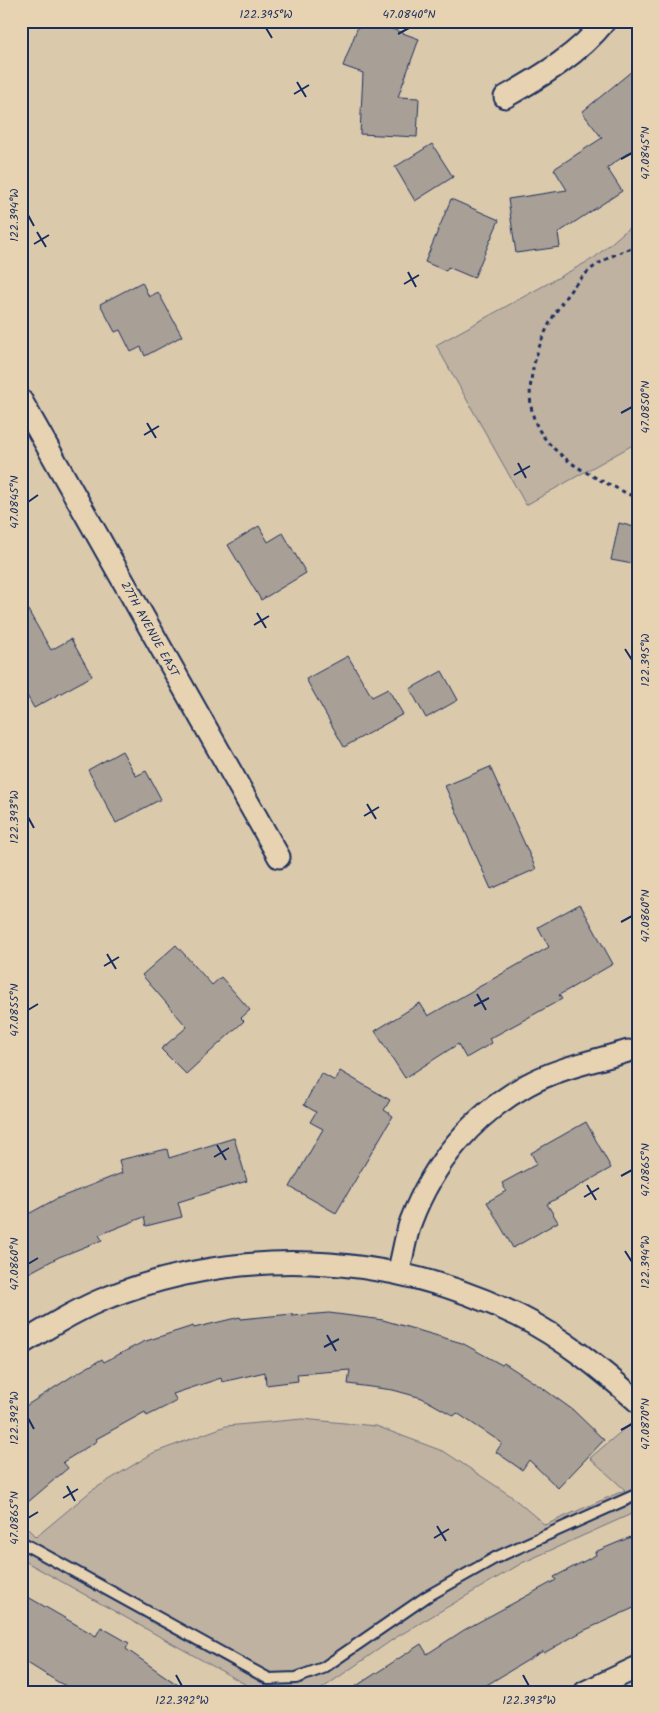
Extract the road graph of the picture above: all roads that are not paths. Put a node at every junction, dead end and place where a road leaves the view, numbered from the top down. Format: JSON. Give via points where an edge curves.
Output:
{"nodes":[{"id":1,"x":605,"y":21,"type":"edge"},
{"id":2,"x":506,"y":97,"type":"dead end"},
{"id":3,"x":21,"y":400,"type":"edge"},
{"id":4,"x":279,"y":857,"type":"dead end"},
{"id":5,"x":628,"y":1051,"type":"dead end"},
{"id":6,"x":398,"y":1273,"type":"junction"},
{"id":7,"x":21,"y":1344,"type":"edge"},
{"id":8,"x":638,"y":1402,"type":"edge"},
{"id":9,"x":638,"y":1494,"type":"edge"},
{"id":10,"x":21,"y":1542,"type":"edge"},
{"id":11,"x":638,"y":1667,"type":"edge"},
{"id":12,"x":584,"y":1692,"type":"edge"}],
"edges":[{"from":1,"to":2,"type":"street","via":[[591,38],[542,76]]},
{"from":3,"to":4,"type":"street","name":"27TH AVENUE EAST"},
{"from":5,"to":6,"type":"street","via":[[559,1071],[528,1085],[496,1105],[467,1130],[441,1162],[424,1192],[411,1222]]},
{"from":6,"to":7,"type":"street","via":[[353,1265],[302,1262],[250,1263],[199,1270],[149,1283],[100,1301],[54,1323]]},
{"from":6,"to":8,"type":"street","via":[[472,1295],[519,1316],[599,1368]]},
{"from":9,"to":10,"type":"lane","via":[[494,1558],[426,1597],[323,1668],[296,1678],[269,1679]]},
{"from":11,"to":12,"type":"street"}]}
